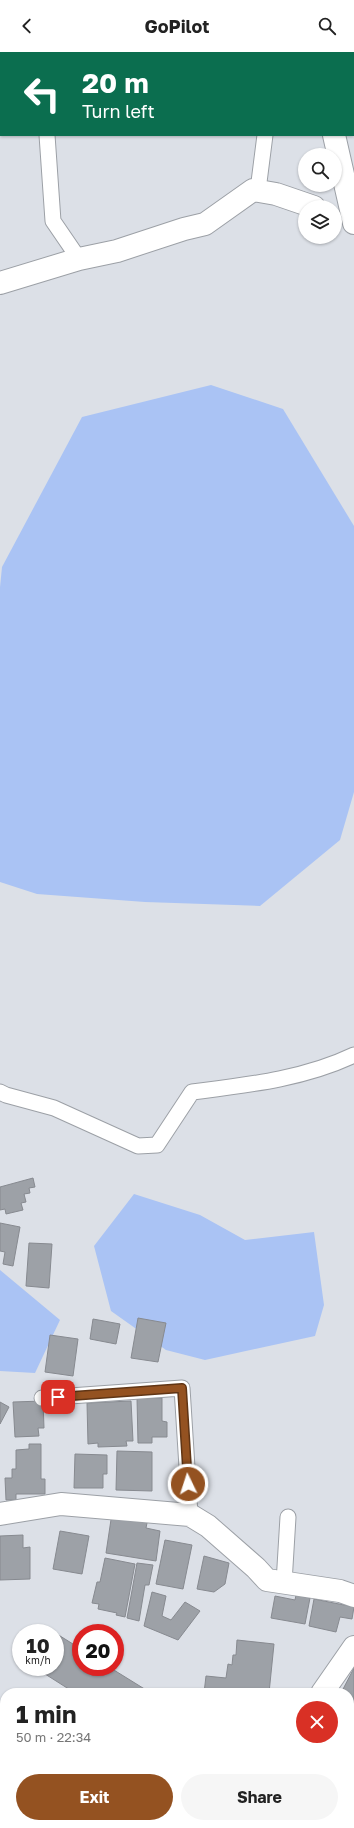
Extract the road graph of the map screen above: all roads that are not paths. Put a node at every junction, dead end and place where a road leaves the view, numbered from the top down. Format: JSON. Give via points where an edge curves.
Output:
{"nodes":[{"id":1,"x":47,"y":136,"type":"edge"},
{"id":2,"x":265,"y":136,"type":"edge"},
{"id":3,"x":334,"y":136,"type":"edge"},
{"id":4,"x":258,"y":190,"type":"junction"},
{"id":5,"x":298,"y":202,"type":"edge"},
{"id":6,"x":347,"y":219,"type":"edge"},
{"id":7,"x":79,"y":259,"type":"junction"},
{"id":8,"x":0,"y":283,"type":"edge"},
{"id":9,"x":354,"y":1055,"type":"edge"},
{"id":10,"x":0,"y":1092,"type":"edge"},
{"id":11,"x":42,"y":1398,"type":"dead end"},
{"id":12,"x":0,"y":1514,"type":"edge"},
{"id":13,"x":190,"y":1515,"type":"junction"},
{"id":14,"x":288,"y":1517,"type":"dead end"},
{"id":15,"x":284,"y":1582,"type":"junction"},
{"id":16,"x":354,"y":1596,"type":"edge"},
{"id":17,"x":354,"y":1647,"type":"edge"},
{"id":18,"x":325,"y":1688,"type":"edge"}],
"edges":[{"from":1,"to":7,"type":"lane","via":[[53,221]]},
{"from":2,"to":4,"type":"lane"},
{"from":3,"to":6,"type":"street"},
{"from":4,"to":5,"type":"street"},
{"from":4,"to":7,"type":"street","via":[[253,190],[205,224],[117,251]]},
{"from":7,"to":8,"type":"street"},
{"from":9,"to":10,"type":"lane","via":[[332,1066],[260,1084],[192,1092],[157,1145],[138,1146],[54,1108]]},
{"from":11,"to":13,"type":"lane","via":[[182,1388]]},
{"from":12,"to":13,"type":"street","via":[[61,1504]]},
{"from":13,"to":15,"type":"street","via":[[208,1526],[267,1580]]},
{"from":14,"to":15,"type":"lane"},
{"from":15,"to":16,"type":"street","via":[[340,1591]]},
{"from":17,"to":18,"type":"street"}]}
